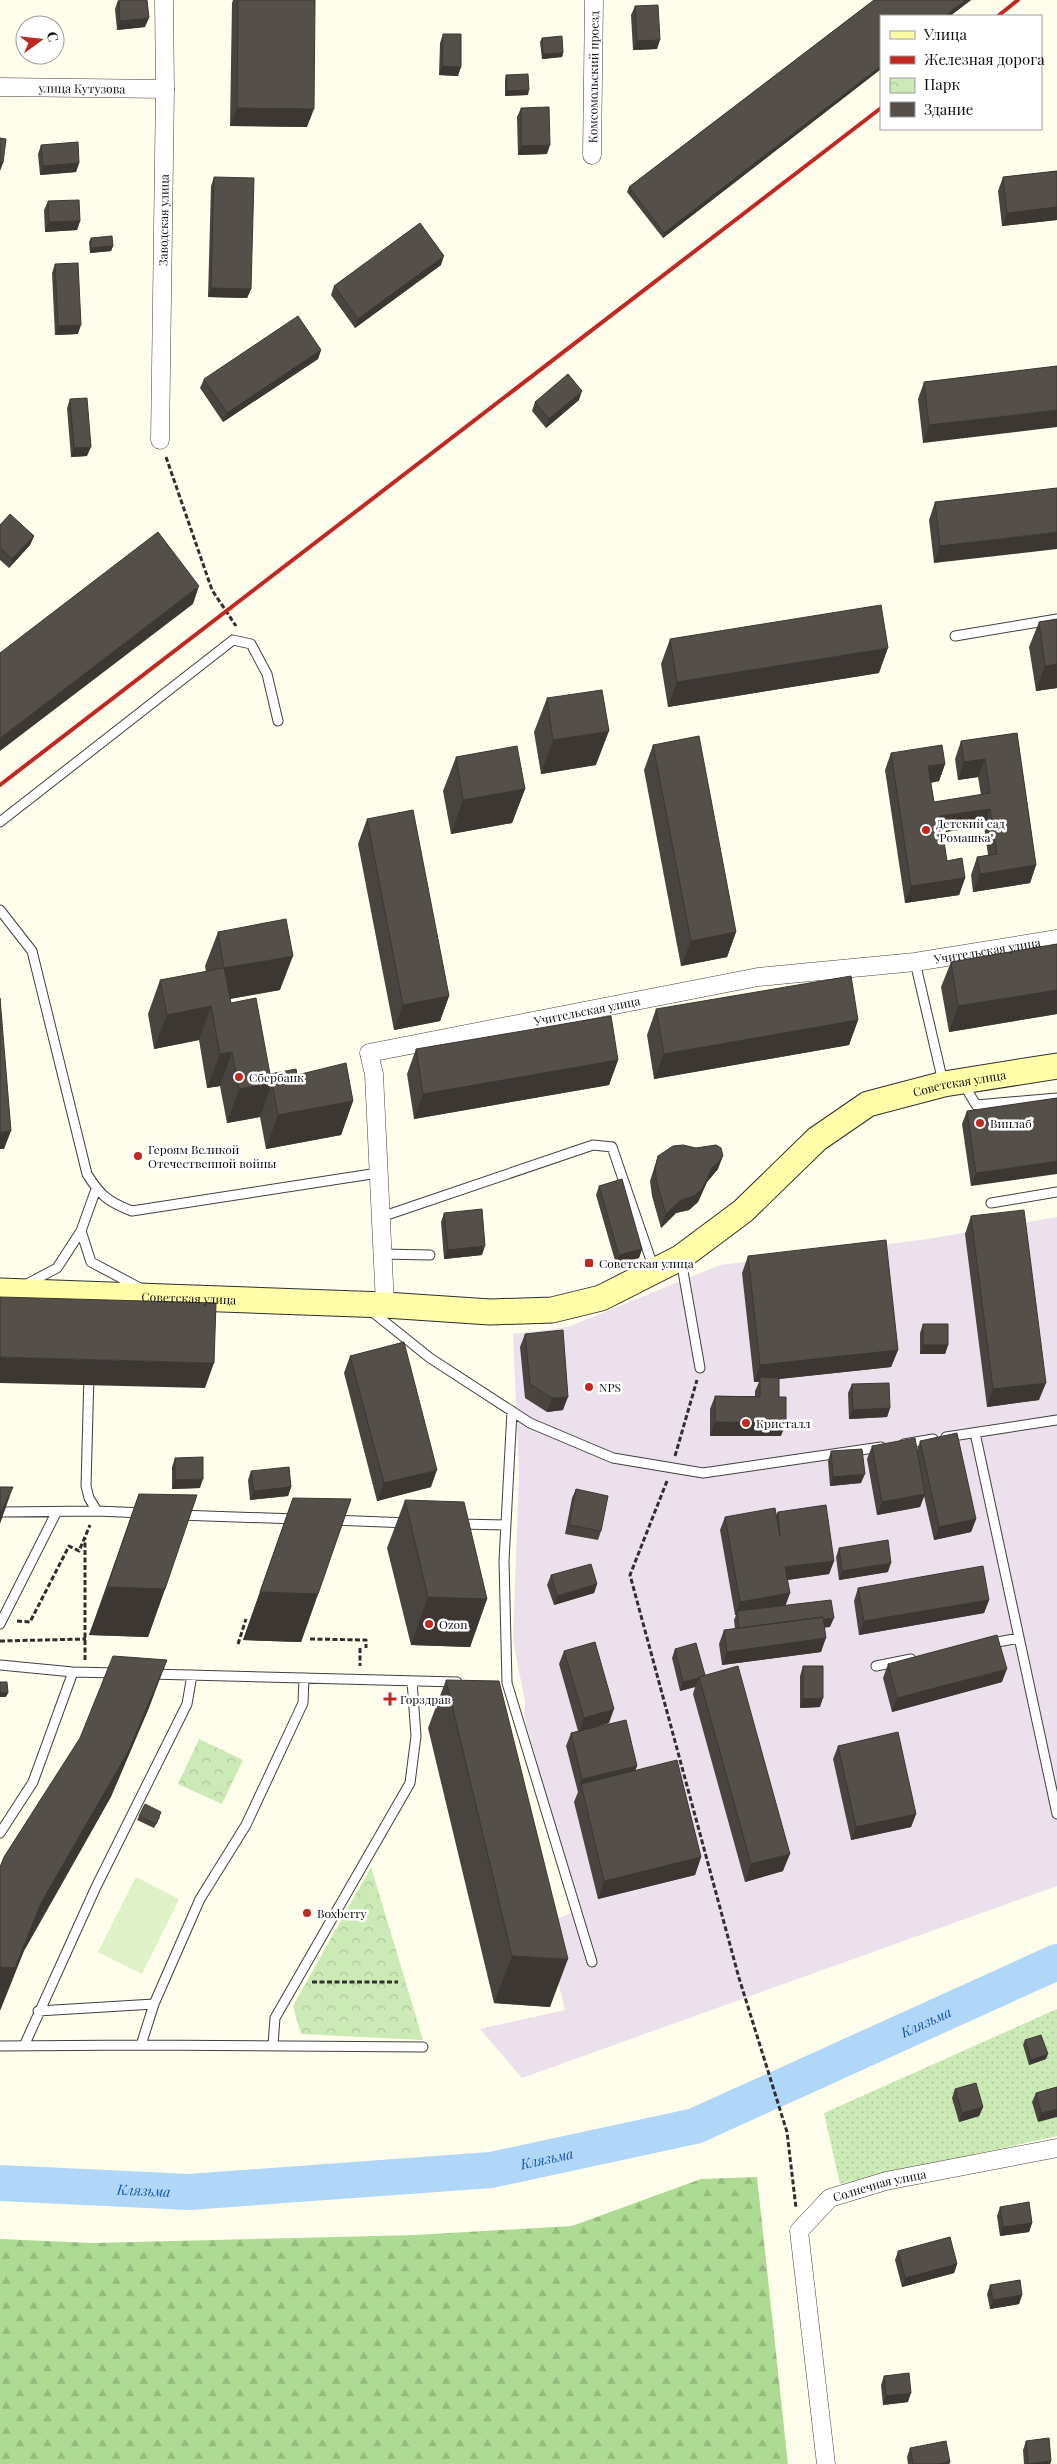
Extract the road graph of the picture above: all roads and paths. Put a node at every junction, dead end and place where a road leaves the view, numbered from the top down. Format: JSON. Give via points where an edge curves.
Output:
{"nodes":[{"id":1,"x":164,"y":0,"type":"edge"},
{"id":2,"x":594,"y":0,"type":"edge"},
{"id":3,"x":0,"y":87,"type":"edge"},
{"id":4,"x":165,"y":89,"type":"junction"},
{"id":5,"x":592,"y":155,"type":"dead end"},
{"id":6,"x":160,"y":440,"type":"joint"},
{"id":7,"x":224,"y":611,"type":"dead end"},
{"id":8,"x":1057,"y":619,"type":"edge"},
{"id":9,"x":955,"y":636,"type":"dead end"},
{"id":10,"x":278,"y":721,"type":"dead end"},
{"id":11,"x":0,"y":822,"type":"edge"},
{"id":12,"x":0,"y":910,"type":"edge"},
{"id":13,"x":1057,"y":939,"type":"edge"},
{"id":14,"x":916,"y":962,"type":"junction"},
{"id":15,"x":1057,"y":1066,"type":"edge"},
{"id":16,"x":953,"y":1083,"type":"junction"},
{"id":17,"x":1057,"y":1098,"type":"edge"},
{"id":18,"x":378,"y":1172,"type":"junction"},
{"id":19,"x":96,"y":1189,"type":"junction"},
{"id":20,"x":1057,"y":1192,"type":"edge"},
{"id":21,"x":991,"y":1202,"type":"dead end"},
{"id":22,"x":380,"y":1217,"type":"junction"},
{"id":23,"x":81,"y":1231,"type":"junction"},
{"id":24,"x":382,"y":1254,"type":"junction"},
{"id":25,"x":430,"y":1255,"type":"dead end"},
{"id":26,"x":680,"y":1258,"type":"junction"},
{"id":27,"x":655,"y":1271,"type":"junction"},
{"id":28,"x":8,"y":1291,"type":"edge"},
{"id":29,"x":156,"y":1297,"type":"junction"},
{"id":30,"x":374,"y":1305,"type":"junction"},
{"id":31,"x":89,"y":1368,"type":"edge"},
{"id":32,"x":700,"y":1368,"type":"joint"},
{"id":33,"x":512,"y":1411,"type":"junction"},
{"id":34,"x":1057,"y":1420,"type":"edge"},
{"id":35,"x":975,"y":1433,"type":"junction"},
{"id":36,"x":672,"y":1467,"type":"junction"},
{"id":37,"x":97,"y":1511,"type":"junction"},
{"id":38,"x":0,"y":1512,"type":"edge"},
{"id":39,"x":56,"y":1513,"type":"junction"},
{"id":40,"x":154,"y":1514,"type":"edge"},
{"id":41,"x":174,"y":1514,"type":"edge"},
{"id":42,"x":309,"y":1520,"type":"edge"},
{"id":43,"x":319,"y":1520,"type":"edge"},
{"id":44,"x":417,"y":1523,"type":"edge"},
{"id":45,"x":447,"y":1524,"type":"edge"},
{"id":46,"x":506,"y":1525,"type":"junction"},
{"id":47,"x":86,"y":1535,"type":"junction"},
{"id":48,"x":246,"y":1618,"type":"dead end"},
{"id":49,"x":12,"y":1620,"type":"dead end"},
{"id":50,"x":0,"y":1624,"type":"edge"},
{"id":51,"x":5,"y":1634,"type":"dead end"},
{"id":52,"x":1019,"y":1638,"type":"junction"},
{"id":53,"x":86,"y":1639,"type":"junction"},
{"id":54,"x":310,"y":1639,"type":"edge"},
{"id":55,"x":1,"y":1641,"type":"edge"},
{"id":56,"x":238,"y":1644,"type":"dead end"},
{"id":57,"x":981,"y":1645,"type":"edge"},
{"id":58,"x":360,"y":1648,"type":"dead end"},
{"id":59,"x":366,"y":1648,"type":"dead end"},
{"id":60,"x":924,"y":1656,"type":"edge"},
{"id":61,"x":0,"y":1665,"type":"edge"},
{"id":62,"x":360,"y":1666,"type":"dead end"},
{"id":63,"x":876,"y":1666,"type":"dead end"},
{"id":64,"x":73,"y":1672,"type":"junction"},
{"id":65,"x":84,"y":1672,"type":"junction"},
{"id":66,"x":123,"y":1673,"type":"edge"},
{"id":67,"x":143,"y":1674,"type":"edge"},
{"id":68,"x":192,"y":1675,"type":"junction"},
{"id":69,"x":304,"y":1678,"type":"junction"},
{"id":70,"x":412,"y":1681,"type":"junction"},
{"id":71,"x":469,"y":1682,"type":"edge"},
{"id":72,"x":1057,"y":1814,"type":"edge"},
{"id":73,"x":0,"y":1833,"type":"edge"},
{"id":74,"x":592,"y":1962,"type":"dead end"},
{"id":75,"x":296,"y":1982,"type":"junction"},
{"id":76,"x":398,"y":1982,"type":"dead end"},
{"id":77,"x":154,"y":2004,"type":"junction"},
{"id":78,"x":38,"y":2011,"type":"junction"},
{"id":79,"x":141,"y":2045,"type":"junction"},
{"id":80,"x":272,"y":2045,"type":"junction"},
{"id":81,"x":0,"y":2046,"type":"edge"},
{"id":82,"x":24,"y":2046,"type":"junction"},
{"id":83,"x":424,"y":2047,"type":"dead end"},
{"id":84,"x":1057,"y":2148,"type":"edge"},
{"id":85,"x":799,"y":2231,"type":"junction"},
{"id":86,"x":826,"y":2464,"type":"edge"}],
"edges":[{"from":1,"to":4,"type":"street","name":"Заводская улица"},
{"from":2,"to":5,"type":"street","name":"Комсомольский проезд"},
{"from":3,"to":4,"type":"street","name":"улица Кутузова"},
{"from":4,"to":6,"type":"street","name":"Заводская улица"},
{"from":6,"to":7,"type":"path","via":[[212,590]]},
{"from":8,"to":9,"type":"lane"},
{"from":10,"to":11,"type":"lane","via":[[267,674],[251,644],[234,640]]},
{"from":12,"to":19,"type":"lane","via":[[32,951],[87,1174]]},
{"from":13,"to":14,"type":"street","name":"Учительская улица"},
{"from":14,"to":16,"type":"lane"},
{"from":14,"to":18,"type":"street","name":"Учительская улица","via":[[758,977],[369,1053],[374,1074]]},
{"from":15,"to":16,"type":"main road","name":"Советская улица"},
{"from":16,"to":17,"type":"lane","via":[[976,1105]]},
{"from":16,"to":26,"type":"main road","name":"Советская улица","via":[[868,1104],[817,1140],[743,1211]]},
{"from":18,"to":19,"type":"lane","via":[[132,1210],[108,1201]]},
{"from":18,"to":22,"type":"street","name":"Учительская улица"},
{"from":19,"to":23,"type":"lane"},
{"from":20,"to":21,"type":"lane"},
{"from":22,"to":24,"type":"street","name":"Учительская улица"},
{"from":22,"to":27,"type":"lane","via":[[593,1146],[612,1147]]},
{"from":23,"to":28,"type":"lane","via":[[57,1268]]},
{"from":23,"to":29,"type":"lane","via":[[91,1262]]},
{"from":24,"to":25,"type":"lane"},
{"from":24,"to":30,"type":"street","name":"Учительская улица"},
{"from":26,"to":27,"type":"main road","name":"Советская улица"},
{"from":26,"to":32,"type":"lane"},
{"from":27,"to":30,"type":"main road","name":"Советская улица","via":[[601,1298],[552,1310],[490,1312]]},
{"from":28,"to":29,"type":"main road","name":"Советская улица","via":[[91,1298]]},
{"from":29,"to":30,"type":"main road","name":"Советская улица"},
{"from":30,"to":33,"type":"lane","via":[[430,1358]]},
{"from":31,"to":37,"type":"lane","via":[[86,1486]]},
{"from":32,"to":36,"type":"path"},
{"from":33,"to":36,"type":"lane","via":[[530,1423],[613,1458]]},
{"from":33,"to":46,"type":"lane"},
{"from":34,"to":35,"type":"lane"},
{"from":35,"to":36,"type":"lane","via":[[703,1473]]},
{"from":35,"to":52,"type":"lane"},
{"from":36,"to":85,"type":"path","via":[[630,1575],[739,1978],[787,2132]]},
{"from":37,"to":39,"type":"lane"},
{"from":37,"to":40,"type":"lane"},
{"from":37,"to":47,"type":"path"},
{"from":38,"to":39,"type":"lane"},
{"from":39,"to":50,"type":"lane"},
{"from":41,"to":42,"type":"lane"},
{"from":43,"to":44,"type":"lane"},
{"from":45,"to":46,"type":"lane"},
{"from":46,"to":74,"type":"lane","via":[[502,1683]]},
{"from":47,"to":49,"type":"path","via":[[79,1551],[69,1546],[30,1622]]},
{"from":47,"to":53,"type":"path"},
{"from":48,"to":56,"type":"path"},
{"from":51,"to":55,"type":"path"},
{"from":52,"to":57,"type":"lane"},
{"from":52,"to":72,"type":"lane"},
{"from":53,"to":55,"type":"path"},
{"from":53,"to":65,"type":"path"},
{"from":54,"to":59,"type":"path","via":[[366,1640]]},
{"from":58,"to":62,"type":"path"},
{"from":60,"to":63,"type":"lane"},
{"from":61,"to":64,"type":"lane"},
{"from":64,"to":65,"type":"lane"},
{"from":64,"to":73,"type":"lane","via":[[33,1782]]},
{"from":65,"to":66,"type":"lane"},
{"from":67,"to":68,"type":"lane"},
{"from":68,"to":69,"type":"lane"},
{"from":68,"to":78,"type":"lane","via":[[187,1704]]},
{"from":69,"to":70,"type":"lane"},
{"from":69,"to":77,"type":"lane","via":[[303,1703],[246,1825],[200,1899]]},
{"from":70,"to":71,"type":"lane"},
{"from":70,"to":75,"type":"lane","via":[[416,1736],[410,1783]]},
{"from":75,"to":76,"type":"path"},
{"from":75,"to":80,"type":"lane","via":[[275,2018]]},
{"from":77,"to":78,"type":"lane"},
{"from":77,"to":79,"type":"lane"},
{"from":78,"to":82,"type":"lane"},
{"from":79,"to":80,"type":"lane"},
{"from":79,"to":82,"type":"lane"},
{"from":80,"to":83,"type":"lane"},
{"from":81,"to":82,"type":"lane"},
{"from":84,"to":85,"type":"street","name":"Солнечная улица","via":[[886,2182],[830,2198]]},
{"from":85,"to":86,"type":"street"}]}
